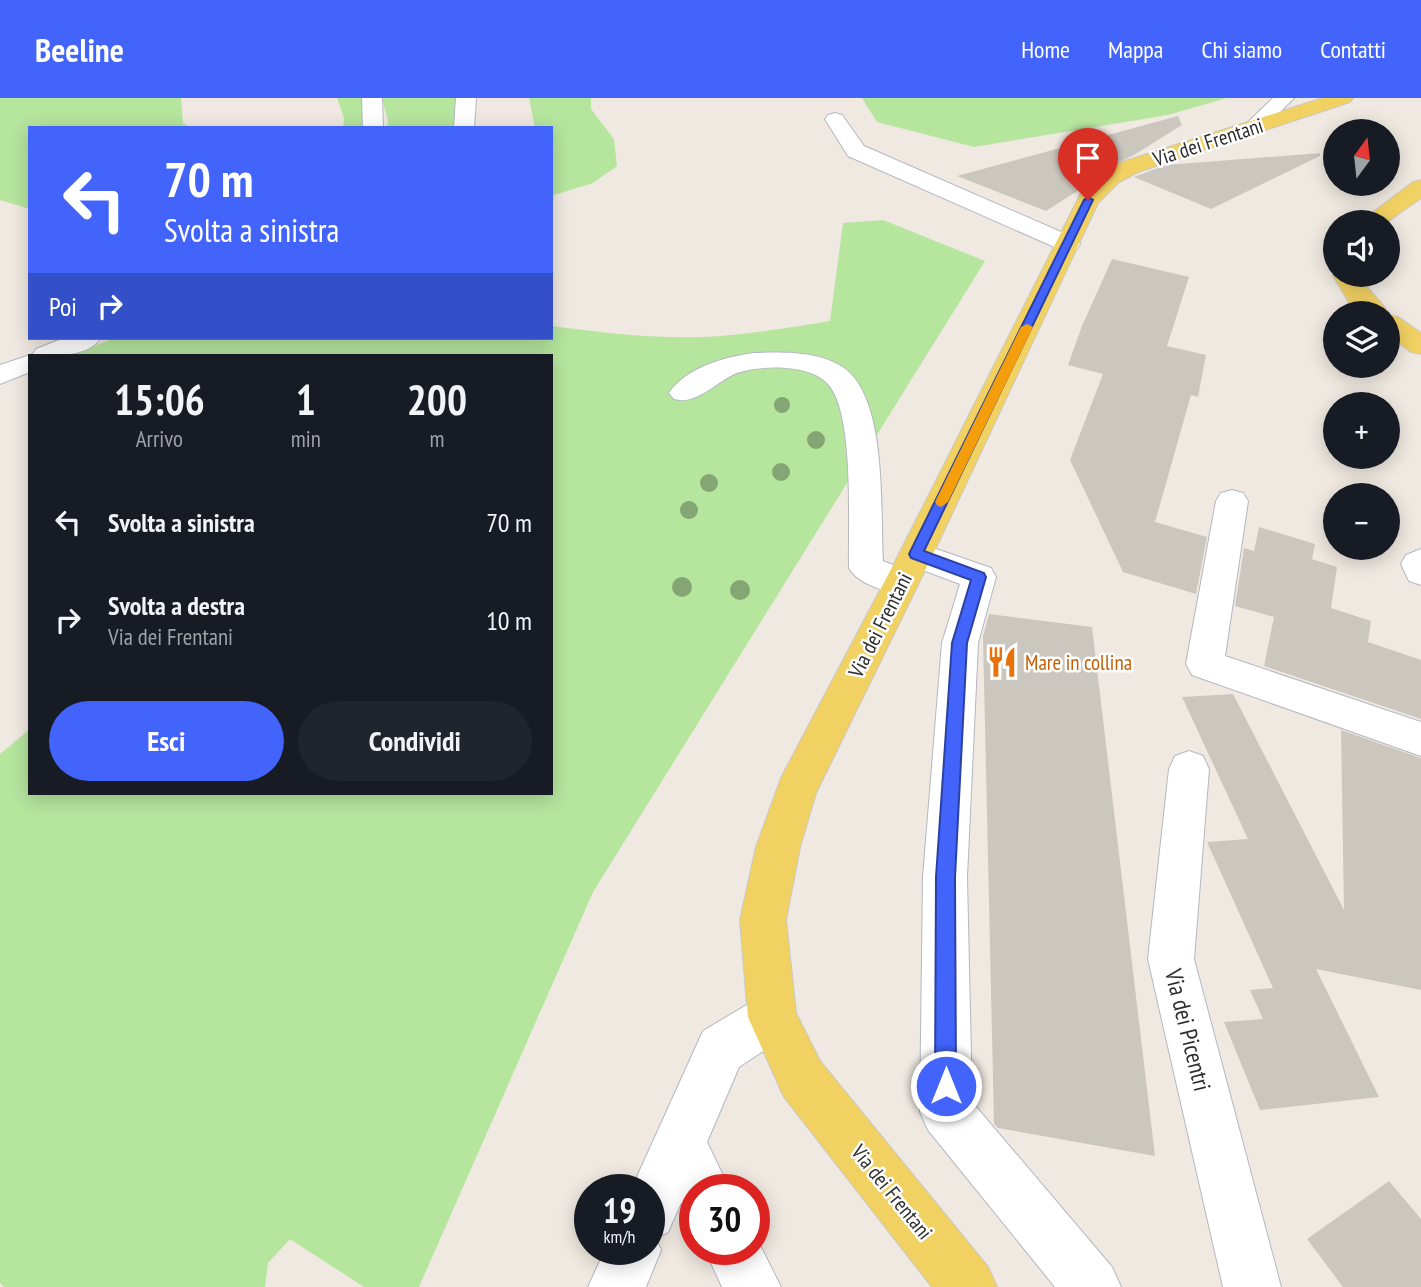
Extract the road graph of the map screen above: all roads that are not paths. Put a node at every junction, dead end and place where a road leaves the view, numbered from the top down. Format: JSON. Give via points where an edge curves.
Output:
{"nodes":[{"id":1,"x":372,"y":98,"type":"edge"},
{"id":2,"x":466,"y":98,"type":"edge"},
{"id":3,"x":1283,"y":98,"type":"edge"},
{"id":4,"x":1343,"y":98,"type":"edge"},
{"id":5,"x":835,"y":120,"type":"dead end"},
{"id":6,"x":373,"y":126,"type":"edge"},
{"id":7,"x":464,"y":126,"type":"edge"},
{"id":8,"x":1254,"y":127,"type":"junction"},
{"id":9,"x":1421,"y":187,"type":"edge"},
{"id":10,"x":1388,"y":210,"type":"edge"},
{"id":11,"x":1068,"y":244,"type":"junction"},
{"id":12,"x":1400,"y":331,"type":"edge"},
{"id":13,"x":82,"y":340,"type":"edge"},
{"id":14,"x":1421,"y":346,"type":"edge"},
{"id":15,"x":48,"y":354,"type":"edge"},
{"id":16,"x":28,"y":363,"type":"edge"},
{"id":17,"x":0,"y":374,"type":"edge"},
{"id":18,"x":684,"y":393,"type":"dead end"},
{"id":19,"x":1232,"y":501,"type":"dead end"},
{"id":20,"x":1421,"y":562,"type":"edge"},
{"id":21,"x":909,"y":568,"type":"junction"},
{"id":22,"x":1421,"y":572,"type":"edge"},
{"id":23,"x":1421,"y":740,"type":"edge"},
{"id":24,"x":1189,"y":769,"type":"dead end"},
{"id":25,"x":772,"y":1017,"type":"junction"},
{"id":26,"x":680,"y":1144,"type":"junction"},
{"id":27,"x":695,"y":1174,"type":"edge"},
{"id":28,"x":665,"y":1177,"type":"edge"},
{"id":29,"x":627,"y":1265,"type":"edge"},
{"id":30,"x":741,"y":1265,"type":"edge"},
{"id":31,"x":617,"y":1287,"type":"edge"},
{"id":32,"x":752,"y":1287,"type":"edge"},
{"id":33,"x":968,"y":1287,"type":"edge"},
{"id":34,"x":1092,"y":1287,"type":"edge"},
{"id":35,"x":1252,"y":1287,"type":"edge"}],
"edges":[{"from":1,"to":6,"type":"street"},
{"from":2,"to":7,"type":"street"},
{"from":3,"to":8,"type":"street"},
{"from":4,"to":8,"type":"main road","name":"Via dei Frentani"},
{"from":5,"to":11,"type":"street","via":[[856,151]]},
{"from":8,"to":11,"type":"main road","name":"Via dei Frentani","via":[[1149,160],[1111,177],[1088,200]]},
{"from":9,"to":10,"type":"main road"},
{"from":11,"to":21,"type":"main road","name":"Via dei Frentani"},
{"from":12,"to":14,"type":"main road"},
{"from":13,"to":15,"type":"street"},
{"from":16,"to":17,"type":"street"},
{"from":18,"to":21,"type":"street","via":[[716,370],[764,360],[825,369],[842,381],[853,403],[865,480],[866,568]]},
{"from":19,"to":23,"type":"street","via":[[1205,664]]},
{"from":20,"to":22,"type":"street"},
{"from":21,"to":25,"type":"main road","name":"Via dei Frentani","via":[[796,791],[778,847],[763,920]]},
{"from":21,"to":34,"type":"street","via":[[979,577],[959,656],[946,877],[946,1112]]},
{"from":24,"to":35,"type":"street","name":"Via dei Picentri","via":[[1171,959]]},
{"from":25,"to":26,"type":"street","via":[[721,1049]]},
{"from":25,"to":33,"type":"main road","name":"Via dei Frentani","via":[[802,1079]]},
{"from":26,"to":27,"type":"street"},
{"from":26,"to":28,"type":"street"},
{"from":29,"to":31,"type":"street"},
{"from":30,"to":32,"type":"street"}]}
